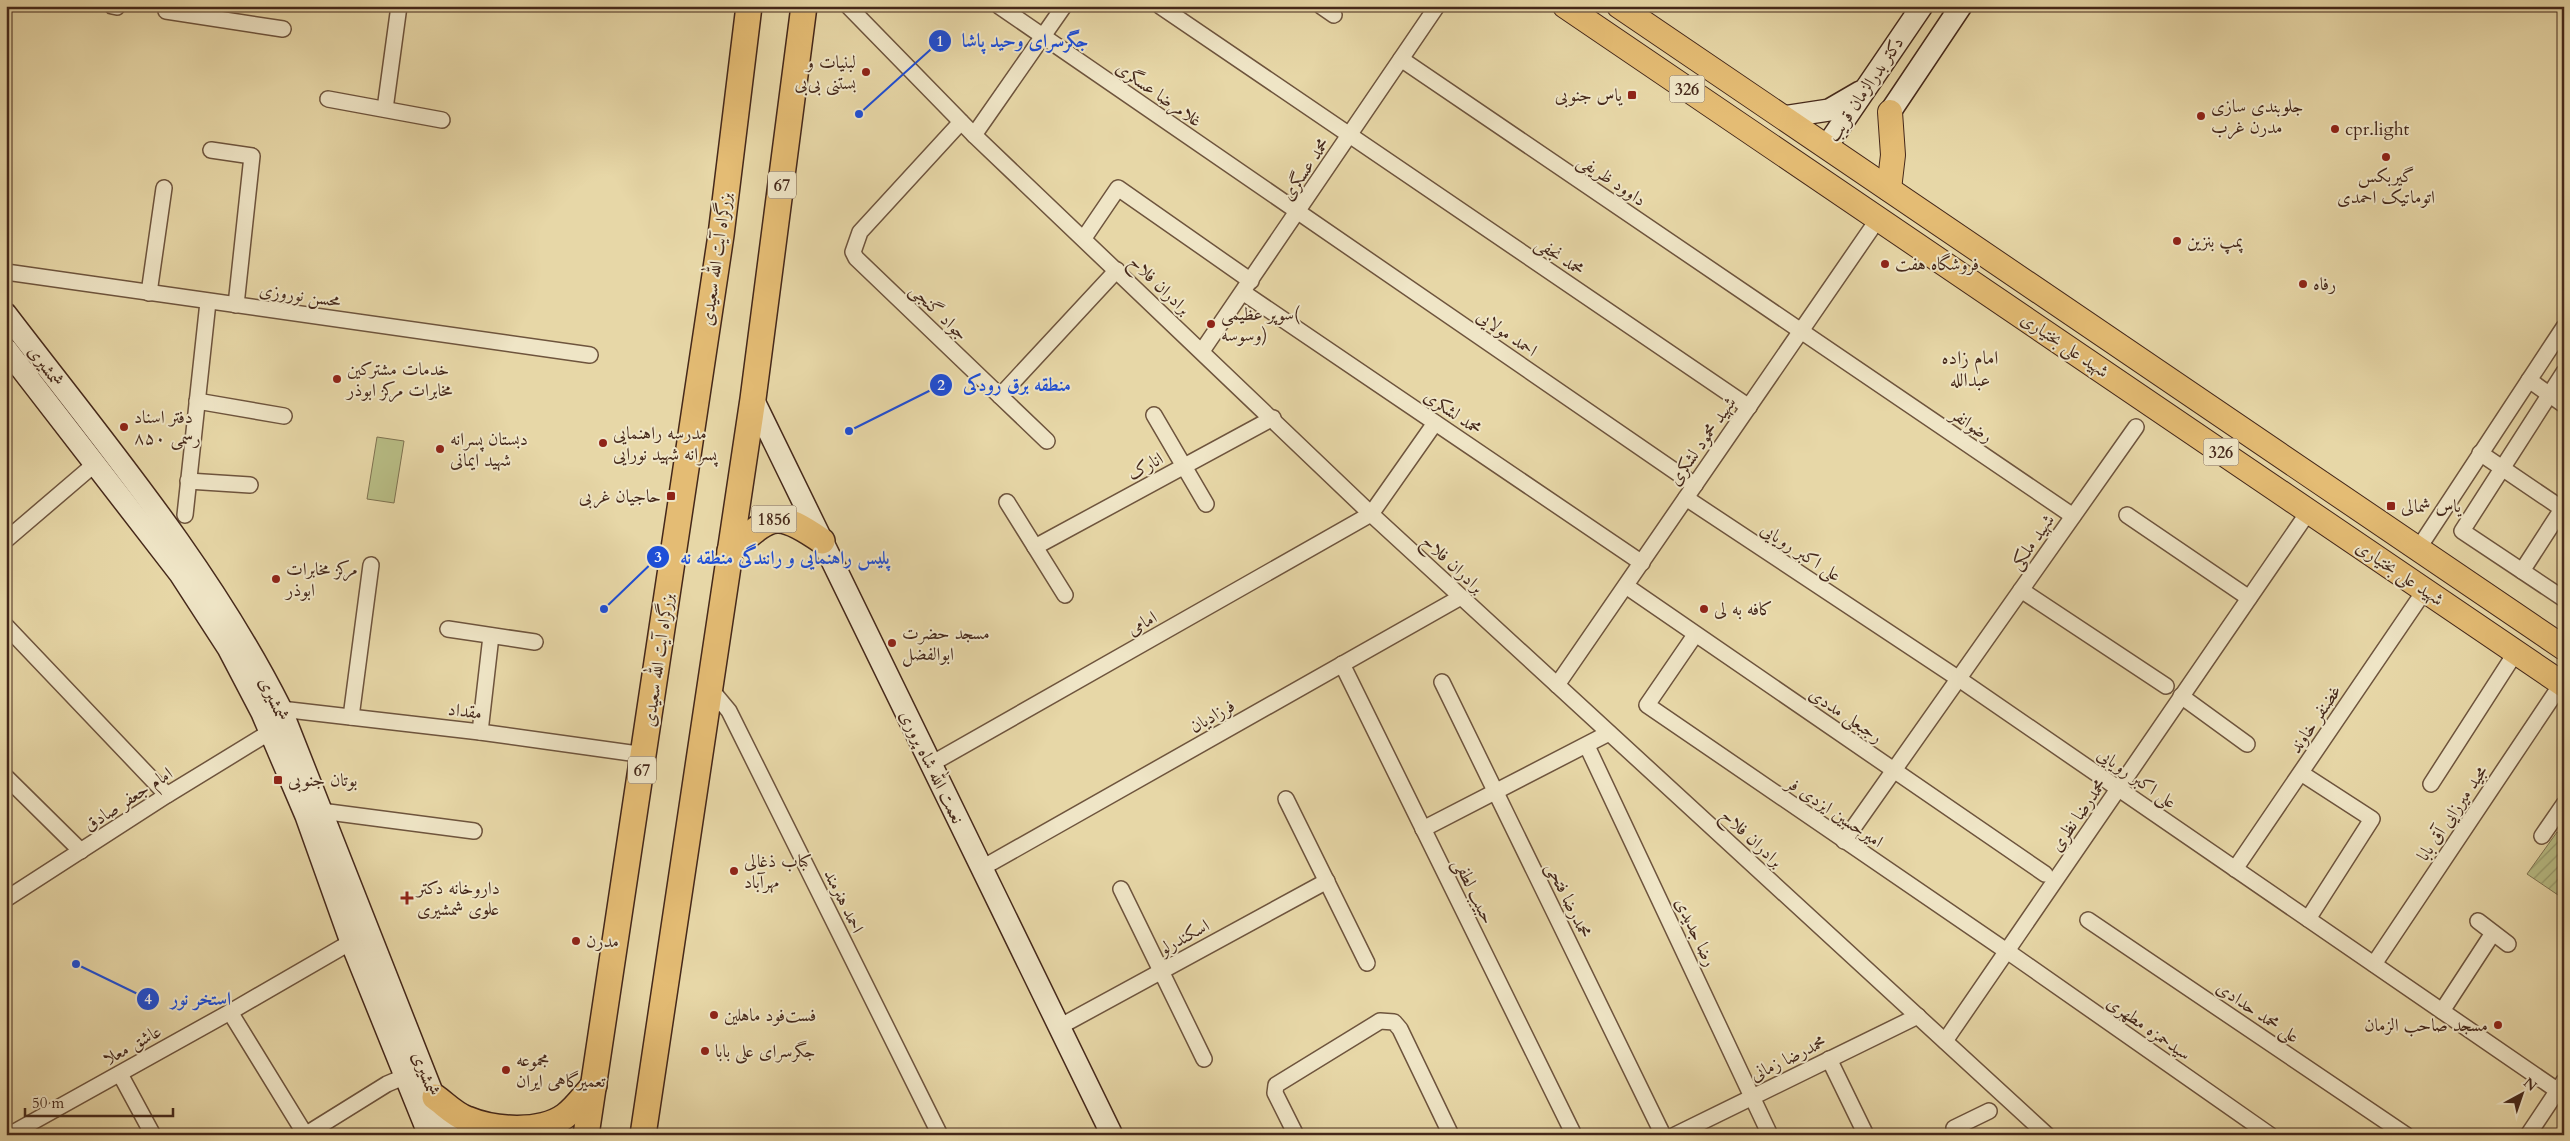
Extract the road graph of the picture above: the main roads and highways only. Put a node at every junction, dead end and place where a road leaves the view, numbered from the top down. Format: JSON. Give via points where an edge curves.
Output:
{"nodes":[{"id":1,"x":749,"y":6,"type":"edge"},
{"id":2,"x":804,"y":6,"type":"edge"},
{"id":3,"x":1565,"y":6,"type":"edge"},
{"id":4,"x":1619,"y":6,"type":"edge"},
{"id":5,"x":1922,"y":6,"type":"edge"},
{"id":6,"x":1961,"y":6,"type":"edge"},
{"id":7,"x":1864,"y":90,"type":"junction"},
{"id":8,"x":1890,"y":112,"type":"joint"},
{"id":9,"x":1783,"y":117,"type":"junction"},
{"id":10,"x":1826,"y":147,"type":"junction"},
{"id":11,"x":1810,"y":172,"type":"junction"},
{"id":12,"x":1889,"y":190,"type":"junction"},
{"id":13,"x":6,"y":314,"type":"edge"},
{"id":14,"x":6,"y":349,"type":"edge"},
{"id":15,"x":753,"y":399,"type":"junction"},
{"id":16,"x":103,"y":457,"type":"junction"},
{"id":17,"x":822,"y":542,"type":"junction"},
{"id":18,"x":730,"y":551,"type":"junction"},
{"id":19,"x":2564,"y":648,"type":"edge"},
{"id":20,"x":2563,"y":684,"type":"edge"},
{"id":21,"x":314,"y":813,"type":"junction"},
{"id":22,"x":369,"y":932,"type":"junction"},
{"id":23,"x":351,"y":942,"type":"junction"},
{"id":24,"x":594,"y":1085,"type":"junction"},
{"id":25,"x":435,"y":1097,"type":"junction"},
{"id":26,"x":429,"y":1135,"type":"edge"},
{"id":27,"x":449,"y":1135,"type":"edge"},
{"id":28,"x":586,"y":1135,"type":"edge"},
{"id":29,"x":643,"y":1135,"type":"edge"},
{"id":30,"x":1112,"y":1135,"type":"edge"}],
"edges":[{"from":1,"to":24,"type":"highway","name":"بزرگراه آیت الله سعیدی","number":"67","via":[[722,235]]},
{"from":2,"to":15,"type":"highway","number":"67"},
{"from":3,"to":11,"type":"main road","name":"شهید علی بختیاری","number":"326"},
{"from":4,"to":9,"type":"main road","number":"326"},
{"from":5,"to":7,"type":"main road","name":"دکتر بدرالزمان قریب"},
{"from":6,"to":8,"type":"main road","name":"دکتر بدرالزمان قریب"},
{"from":7,"to":9,"type":"main road","via":[[1829,110]]},
{"from":7,"to":10,"type":"main road","name":"دکتر بدرالزمان قریب"},
{"from":8,"to":12,"type":"main road","via":[[1893,155]]},
{"from":9,"to":10,"type":"main road","number":"326"},
{"from":10,"to":11,"type":"main road","name":"دکتر بدرالزمان قریب"},
{"from":10,"to":12,"type":"main road","number":"326"},
{"from":11,"to":20,"type":"main road","name":"شهید علی بختیاری","number":"326"},
{"from":12,"to":19,"type":"main road","name":"شهید علی بختیاری","number":"326"},
{"from":13,"to":16,"type":"main road","name":"شمشیری"},
{"from":14,"to":16,"type":"main road","name":"شمشیری"},
{"from":15,"to":17,"type":"main road","name":"نعمت الله شاه پروری","number":"1856"},
{"from":15,"to":18,"type":"highway","number":"67"},
{"from":16,"to":21,"type":"main road","name":"شمشیری","via":[[275,720]]},
{"from":17,"to":18,"type":"highway","number":"1856","via":[[788,522],[774,519]]},
{"from":17,"to":30,"type":"main road","name":"نعمت الله شاه پروری","number":"1856"},
{"from":18,"to":29,"type":"highway","number":"67"},
{"from":21,"to":22,"type":"main road","name":"شمشیری"},
{"from":21,"to":23,"type":"main road","name":"شمشیری"},
{"from":22,"to":23,"type":"main road"},
{"from":22,"to":25,"type":"main road","name":"شمشیری"},
{"from":23,"to":26,"type":"main road","name":"شمشیری"},
{"from":24,"to":25,"type":"highway","via":[[564,1117],[522,1128],[494,1128],[465,1119]]},
{"from":24,"to":28,"type":"highway","name":"بزرگراه آیت الله سعیدی","number":"67"},
{"from":25,"to":27,"type":"main road","name":"شمشیری"}]}
